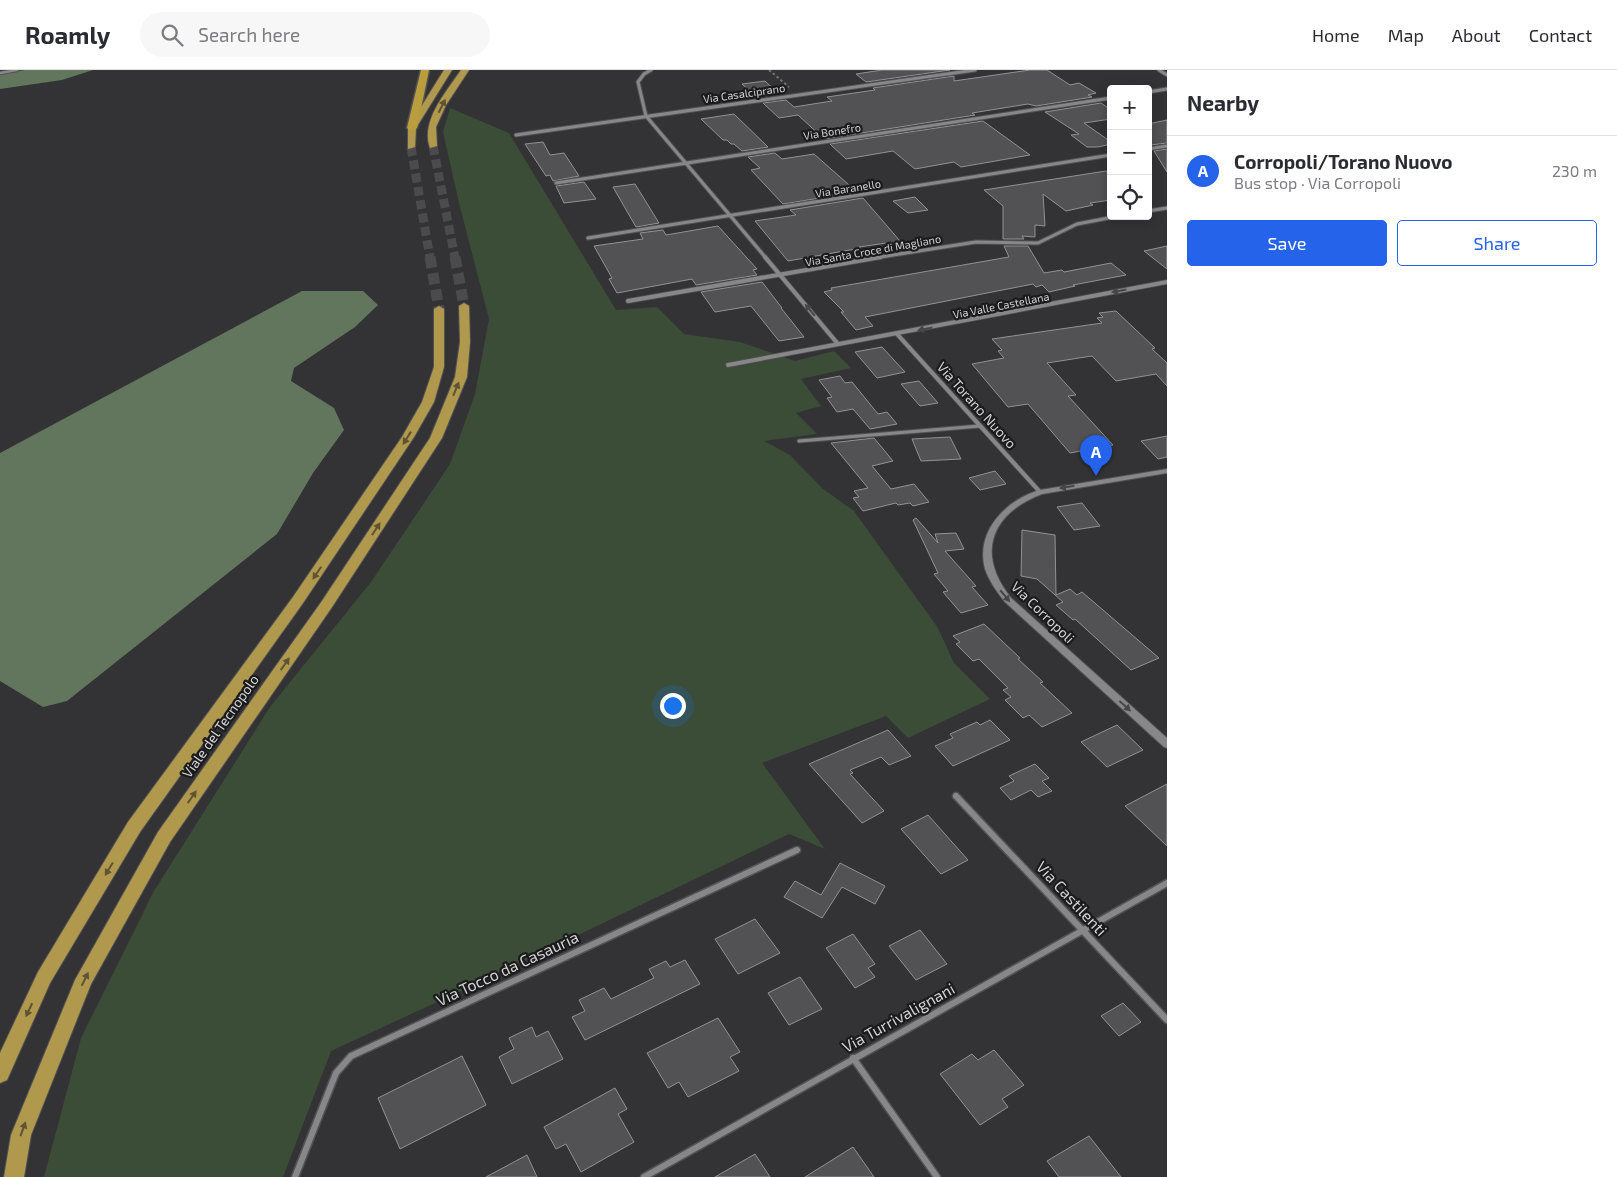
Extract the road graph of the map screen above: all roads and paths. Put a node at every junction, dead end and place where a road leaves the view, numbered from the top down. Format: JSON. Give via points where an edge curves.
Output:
{"nodes":[{"id":1,"x":17,"y":70,"type":"edge"},
{"id":2,"x":424,"y":70,"type":"edge"},
{"id":3,"x":448,"y":70,"type":"edge"},
{"id":4,"x":465,"y":70,"type":"edge"},
{"id":5,"x":769,"y":70,"type":"edge"},
{"id":6,"x":975,"y":70,"type":"edge"},
{"id":7,"x":1158,"y":70,"type":"edge"},
{"id":8,"x":649,"y":71,"type":"edge"},
{"id":9,"x":0,"y":72,"type":"edge"},
{"id":10,"x":1167,"y":75,"type":"edge"},
{"id":11,"x":1167,"y":89,"type":"edge"},
{"id":12,"x":1152,"y":91,"type":"edge"},
{"id":13,"x":797,"y":94,"type":"junction"},
{"id":14,"x":1107,"y":99,"type":"edge"},
{"id":15,"x":646,"y":116,"type":"junction"},
{"id":16,"x":412,"y":128,"type":"junction"},
{"id":17,"x":516,"y":135,"type":"dead end"},
{"id":18,"x":433,"y":146,"type":"tunnel mouth"},
{"id":19,"x":1167,"y":146,"type":"edge"},
{"id":20,"x":411,"y":147,"type":"tunnel mouth"},
{"id":21,"x":1152,"y":148,"type":"edge"},
{"id":22,"x":1107,"y":156,"type":"edge"},
{"id":23,"x":686,"y":163,"type":"junction"},
{"id":24,"x":556,"y":183,"type":"dead end"},
{"id":25,"x":1167,"y":208,"type":"edge"},
{"id":26,"x":1152,"y":210,"type":"edge"},
{"id":27,"x":729,"y":216,"type":"junction"},
{"id":28,"x":1107,"y":218,"type":"edge"},
{"id":29,"x":588,"y":238,"type":"dead end"},
{"id":30,"x":781,"y":275,"type":"junction"},
{"id":31,"x":1167,"y":282,"type":"edge"},
{"id":32,"x":628,"y":301,"type":"dead end"},
{"id":33,"x":464,"y":306,"type":"tunnel mouth"},
{"id":34,"x":439,"y":309,"type":"tunnel mouth"},
{"id":35,"x":897,"y":334,"type":"junction"},
{"id":36,"x":838,"y":344,"type":"junction"},
{"id":37,"x":728,"y":365,"type":"dead end"},
{"id":38,"x":980,"y":426,"type":"junction"},
{"id":39,"x":799,"y":441,"type":"dead end"},
{"id":40,"x":1167,"y":471,"type":"edge"},
{"id":41,"x":1040,"y":492,"type":"junction"},
{"id":42,"x":1167,"y":744,"type":"edge"},
{"id":43,"x":956,"y":796,"type":"dead end"},
{"id":44,"x":134,"y":827,"type":"joint"},
{"id":45,"x":798,"y":850,"type":"dead end"},
{"id":46,"x":1167,"y":883,"type":"edge"},
{"id":47,"x":1082,"y":929,"type":"junction"},
{"id":48,"x":1167,"y":1020,"type":"edge"},
{"id":49,"x":853,"y":1058,"type":"junction"},
{"id":50,"x":0,"y":1074,"type":"edge"},
{"id":51,"x":14,"y":1177,"type":"edge"},
{"id":52,"x":296,"y":1177,"type":"edge"},
{"id":53,"x":644,"y":1177,"type":"edge"},
{"id":54,"x":938,"y":1177,"type":"edge"}],
"edges":[{"from":1,"to":9,"type":"lane"},
{"from":2,"to":16,"type":"highway"},
{"from":3,"to":16,"type":"highway"},
{"from":18,"to":4,"type":"highway","one_way":true,"via":[[432,127]]},
{"from":5,"to":13,"type":"path"},
{"from":6,"to":13,"type":"street","name":"Via Casalciprano"},
{"from":7,"to":10,"type":"street"},
{"from":8,"to":15,"type":"street","via":[[638,82]]},
{"from":11,"to":12,"type":"street"},
{"from":13,"to":15,"type":"street","name":"Via Casalciprano"},
{"from":14,"to":23,"type":"street","name":"Via Bonefro"},
{"from":15,"to":17,"type":"street","name":"Via Casalciprano"},
{"from":15,"to":23,"type":"street"},
{"from":16,"to":20,"type":"highway"},
{"from":19,"to":21,"type":"street"},
{"from":22,"to":27,"type":"street","name":"Via Baranello"},
{"from":23,"to":24,"type":"street","name":"Via Bonefro"},
{"from":23,"to":27,"type":"street"},
{"from":25,"to":26,"type":"street"},
{"from":27,"to":29,"type":"street","name":"Via Baranello"},
{"from":27,"to":30,"type":"street"},
{"from":28,"to":30,"type":"street","name":"Via Santa Croce di Magliano","via":[[1077,224],[1038,243],[973,242]]},
{"from":30,"to":32,"type":"street","name":"Via Santa Croce di Magliano"},
{"from":36,"to":30,"type":"street","one_way":true},
{"from":31,"to":35,"type":"street","name":"Via Valle Castellana","one_way":true},
{"from":51,"to":33,"type":"highway","name":"Viale del Tecnopolo","one_way":true,"via":[[21,1135],[84,980],[164,837],[327,604],[436,438],[461,377],[465,342]]},
{"from":34,"to":44,"type":"highway","name":"Viale del Tecnopolo","one_way":true,"via":[[439,368],[428,402],[408,437],[298,600]]},
{"from":35,"to":36,"type":"street","name":"Via Valle Castellana"},
{"from":35,"to":38,"type":"street","name":"Via Torano Nuovo"},
{"from":36,"to":37,"type":"street","name":"Via Valle Castellana"},
{"from":38,"to":39,"type":"lane"},
{"from":38,"to":41,"type":"street","name":"Via Torano Nuovo"},
{"from":40,"to":41,"type":"street","name":"Via Corropoli","one_way":true},
{"from":41,"to":42,"type":"street","name":"Via Corropoli","one_way":true,"via":[[1013,504],[994,525],[988,558],[996,584],[1025,617]]},
{"from":43,"to":47,"type":"street","name":"Via Castilenti"},
{"from":44,"to":50,"type":"highway","name":"Viale del Tecnopolo","one_way":true,"via":[[44,978]]},
{"from":45,"to":52,"type":"street","name":"Via Tocco da Casauria","via":[[351,1056],[336,1073]]},
{"from":46,"to":47,"type":"street","name":"Via Turrivalignani"},
{"from":47,"to":48,"type":"street","name":"Via Castilenti"},
{"from":47,"to":49,"type":"street","name":"Via Turrivalignani"},
{"from":49,"to":53,"type":"street","name":"Via Turrivalignani"},
{"from":49,"to":54,"type":"street"}]}
